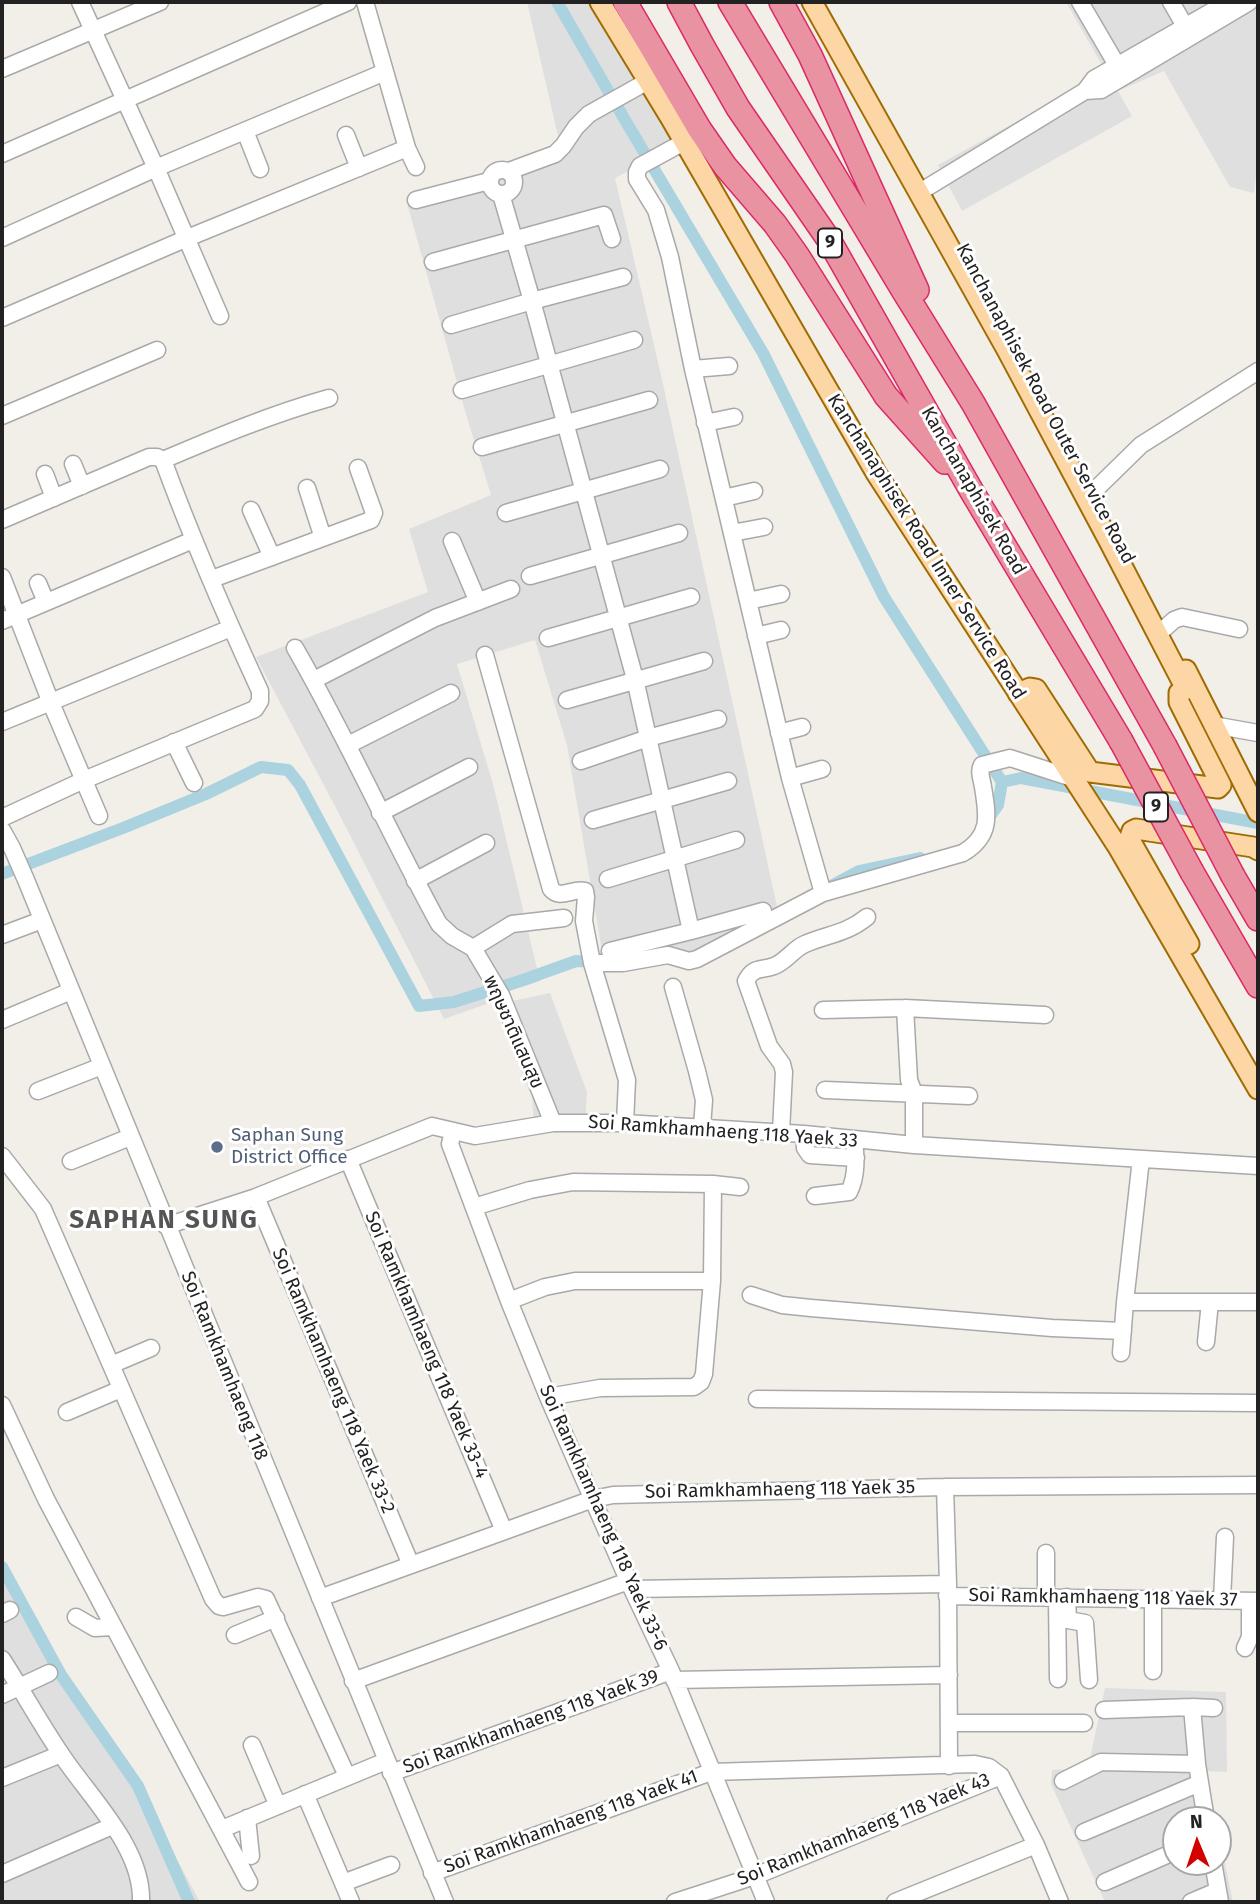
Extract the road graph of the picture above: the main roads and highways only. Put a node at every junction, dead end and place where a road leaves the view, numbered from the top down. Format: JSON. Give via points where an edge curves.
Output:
{"nodes":[{"id":1,"x":600,"y":2,"type":"edge"},
{"id":2,"x":625,"y":2,"type":"edge"},
{"id":3,"x":680,"y":2,"type":"edge"},
{"id":4,"x":730,"y":2,"type":"edge"},
{"id":5,"x":781,"y":2,"type":"edge"},
{"id":6,"x":812,"y":2,"type":"edge"},
{"id":7,"x":823,"y":2,"type":"edge"},
{"id":8,"x":973,"y":403,"type":"junction"},
{"id":9,"x":971,"y":489,"type":"junction"},
{"id":10,"x":1186,"y":689,"type":"junction"},
{"id":11,"x":1018,"y":693,"type":"junction"},
{"id":12,"x":1256,"y":818,"type":"edge"},
{"id":13,"x":1258,"y":850,"type":"edge"},
{"id":14,"x":1258,"y":919,"type":"edge"},
{"id":15,"x":1258,"y":986,"type":"edge"},
{"id":16,"x":1258,"y":1065,"type":"edge"},
{"id":17,"x":1258,"y":1089,"type":"edge"}],
"edges":[{"from":1,"to":11,"type":"main road","name":"Kanchanaphisek Road Inner Service Road","via":[[641,85],[684,142],[876,473]]},
{"from":2,"to":9,"type":"highway","via":[[700,130],[797,255],[886,396]]},
{"from":3,"to":9,"type":"highway","name":"Kanchanaphisek Road","number":"9","via":[[738,108],[828,240]]},
{"from":4,"to":8,"type":"highway","number":"9"},
{"from":5,"to":8,"type":"highway"},
{"from":6,"to":10,"type":"main road","via":[[1007,351]]},
{"from":7,"to":12,"type":"main road","name":"Kanchanaphisek Road Outer Service Road","via":[[1094,491]]},
{"from":8,"to":14,"type":"highway","number":"9","bridge":true},
{"from":9,"to":15,"type":"highway","name":"Kanchanaphisek Road","number":"9","bridge":true,"via":[[1121,741]]},
{"from":10,"to":11,"type":"main road","via":[[1179,693],[1179,702],[1221,785],[1218,788],[1090,772],[1036,690]]},
{"from":10,"to":12,"type":"main road"},
{"from":11,"to":17,"type":"main road","name":"Kanchanaphisek Road Inner Service Road","via":[[1118,847]]},
{"from":13,"to":16,"type":"main road","via":[[1136,829],[1130,837]]}]}
